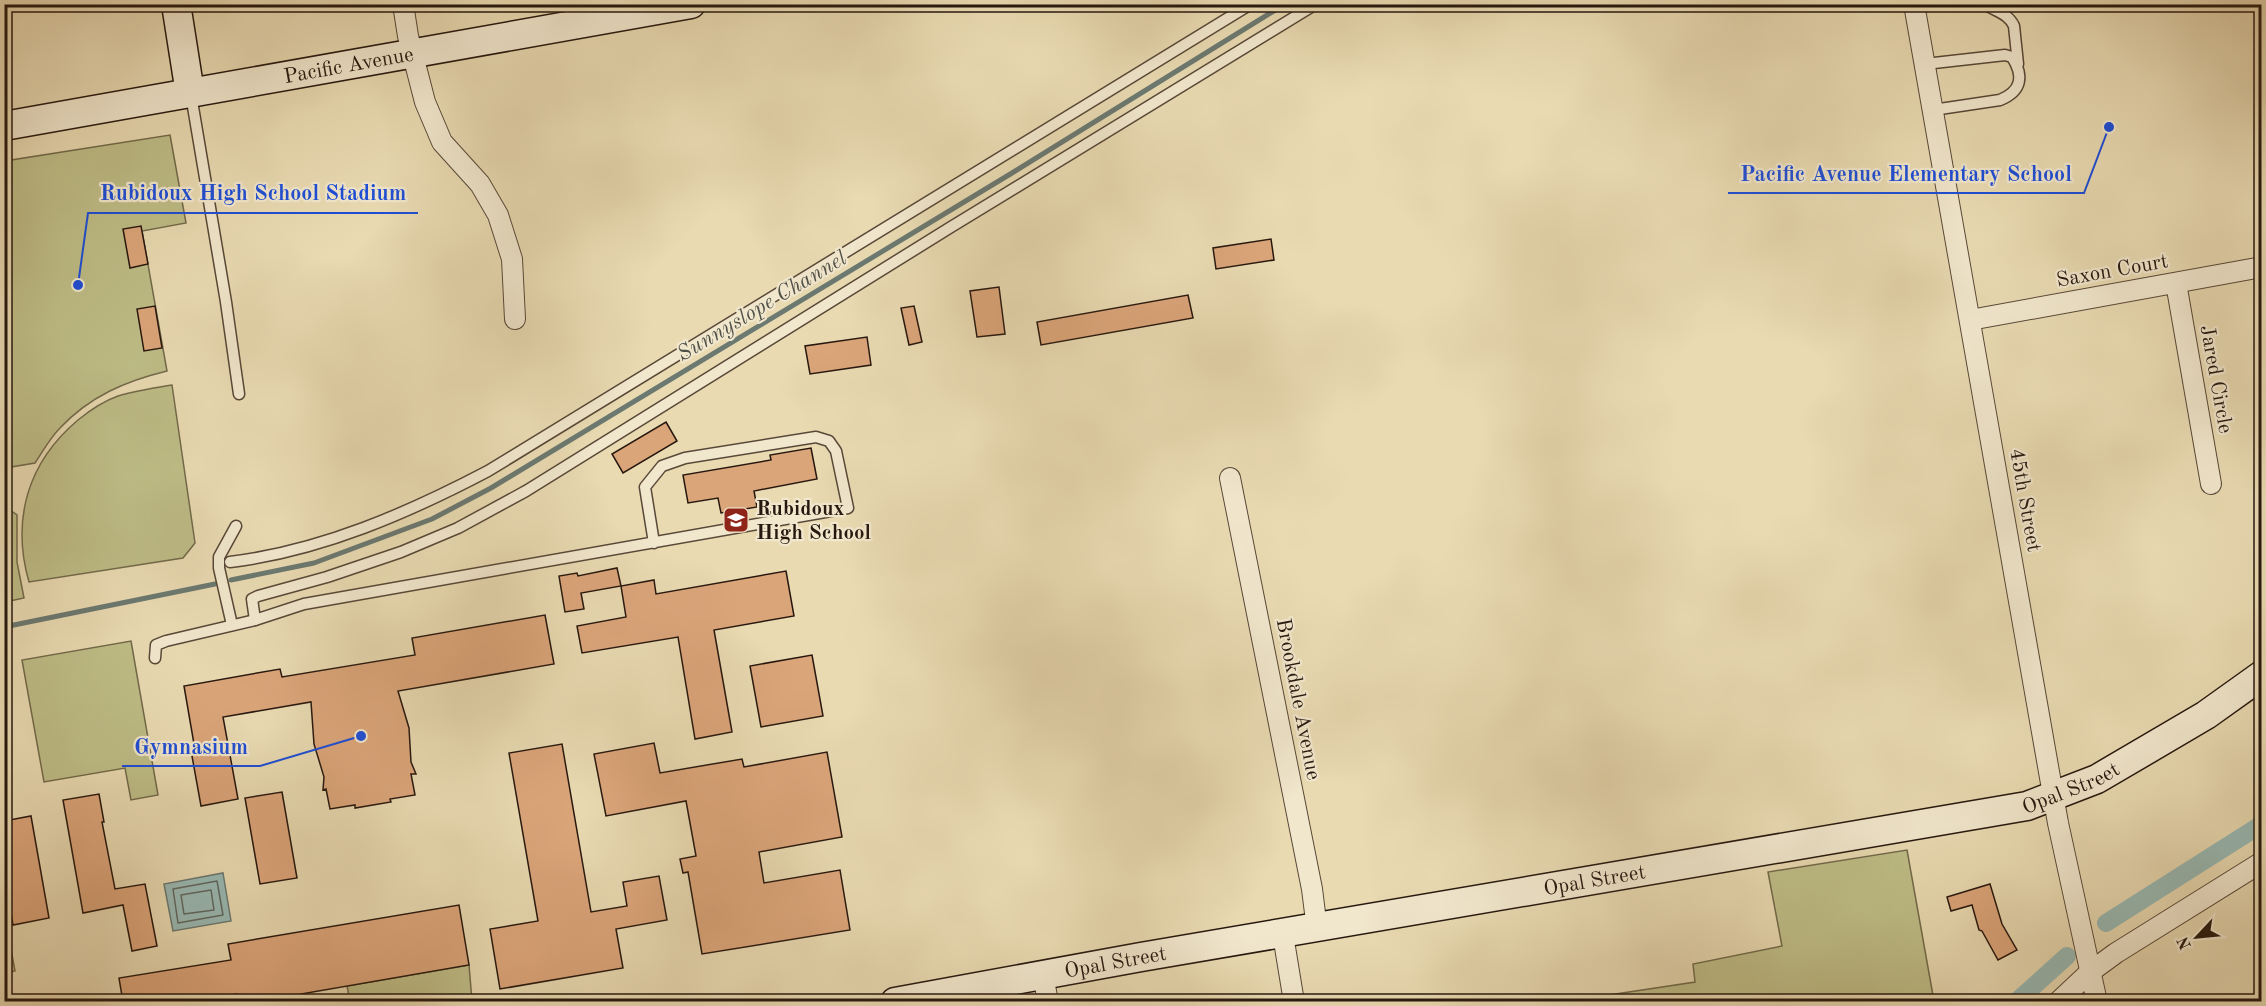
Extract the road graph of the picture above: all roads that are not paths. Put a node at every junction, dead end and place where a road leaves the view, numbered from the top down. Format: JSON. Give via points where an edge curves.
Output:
{"nodes":[{"id":1,"x":176,"y":4,"type":"edge"},
{"id":2,"x":403,"y":4,"type":"edge"},
{"id":3,"x":691,"y":4,"type":"edge"},
{"id":4,"x":1251,"y":4,"type":"edge"},
{"id":5,"x":1317,"y":4,"type":"edge"},
{"id":6,"x":1914,"y":4,"type":"edge"},
{"id":7,"x":1985,"y":4,"type":"edge"},
{"id":8,"x":633,"y":10,"type":"edge"},
{"id":9,"x":413,"y":54,"type":"junction"},
{"id":10,"x":1925,"y":64,"type":"junction"},
{"id":11,"x":2018,"y":71,"type":"junction"},
{"id":12,"x":190,"y":93,"type":"junction"},
{"id":13,"x":1933,"y":110,"type":"junction"},
{"id":14,"x":4,"y":126,"type":"edge"},
{"id":15,"x":2262,"y":267,"type":"edge"},
{"id":16,"x":2176,"y":283,"type":"junction"},
{"id":17,"x":515,"y":319,"type":"dead end"},
{"id":18,"x":1970,"y":320,"type":"junction"},
{"id":19,"x":239,"y":394,"type":"dead end"},
{"id":20,"x":1230,"y":478,"type":"dead end"},
{"id":21,"x":2211,"y":484,"type":"dead end"},
{"id":22,"x":236,"y":526,"type":"dead end"},
{"id":23,"x":654,"y":543,"type":"junction"},
{"id":24,"x":230,"y":562,"type":"dead end"},
{"id":25,"x":255,"y":620,"type":"junction"},
{"id":26,"x":232,"y":626,"type":"junction"},
{"id":27,"x":155,"y":658,"type":"dead end"},
{"id":28,"x":2262,"y":675,"type":"edge"},
{"id":29,"x":2053,"y":797,"type":"junction"},
{"id":30,"x":2262,"y":862,"type":"edge"},
{"id":31,"x":1317,"y":929,"type":"junction"},
{"id":32,"x":1283,"y":935,"type":"junction"},
{"id":33,"x":2090,"y":972,"type":"junction"},
{"id":34,"x":1046,"y":988,"type":"edge"},
{"id":35,"x":895,"y":1002,"type":"edge"},
{"id":36,"x":1294,"y":1002,"type":"edge"},
{"id":37,"x":2058,"y":1002,"type":"edge"},
{"id":38,"x":2097,"y":1002,"type":"edge"}],
"edges":[{"from":1,"to":12,"type":"street"},
{"from":2,"to":9,"type":"street"},
{"from":3,"to":8,"type":"street","name":"Pacific Avenue"},
{"from":4,"to":24,"type":"lane","via":[[488,471],[392,517],[328,540]]},
{"from":5,"to":25,"type":"lane","via":[[526,491],[458,528],[401,552],[258,596],[252,599]]},
{"from":6,"to":10,"type":"street","name":"45th Street"},
{"from":7,"to":11,"type":"lane","via":[[2005,15],[2014,26]]},
{"from":8,"to":9,"type":"street","name":"Pacific Avenue"},
{"from":9,"to":12,"type":"street","name":"Pacific Avenue"},
{"from":9,"to":17,"type":"street","via":[[425,102],[442,142],[480,184],[498,215],[512,260]]},
{"from":10,"to":11,"type":"lane","via":[[2005,55],[2012,57]]},
{"from":10,"to":13,"type":"street","name":"45th Street"},
{"from":11,"to":13,"type":"lane","via":[[2019,80],[2010,96]]},
{"from":12,"to":14,"type":"street","name":"Pacific Avenue"},
{"from":12,"to":19,"type":"lane"},
{"from":13,"to":18,"type":"street","name":"45th Street"},
{"from":15,"to":16,"type":"street","name":"Saxon Court"},
{"from":16,"to":18,"type":"street","name":"Saxon Court"},
{"from":16,"to":21,"type":"street","name":"Jared Circle"},
{"from":18,"to":29,"type":"street","name":"45th Street"},
{"from":20,"to":31,"type":"street","name":"Brookdale Avenue"},
{"from":22,"to":26,"type":"lane","via":[[219,557]]},
{"from":23,"to":23,"type":"lane","via":[[645,487],[662,466],[685,458],[816,436],[829,441],[836,451],[848,508]]},
{"from":23,"to":25,"type":"lane","via":[[304,604]]},
{"from":25,"to":26,"type":"lane"},
{"from":26,"to":27,"type":"lane","via":[[156,645]]},
{"from":28,"to":29,"type":"street","name":"Opal Street","via":[[2206,716],[2121,766]]},
{"from":29,"to":31,"type":"street","name":"Opal Street","via":[[2015,808]]},
{"from":29,"to":33,"type":"street","name":"45th Street"},
{"from":30,"to":33,"type":"street"},
{"from":31,"to":32,"type":"street","name":"Opal Street"},
{"from":32,"to":34,"type":"street","name":"Opal Street"},
{"from":32,"to":36,"type":"street"},
{"from":33,"to":37,"type":"street"},
{"from":33,"to":38,"type":"street","name":"45th Street"},
{"from":34,"to":35,"type":"street","name":"Opal Street"}]}
